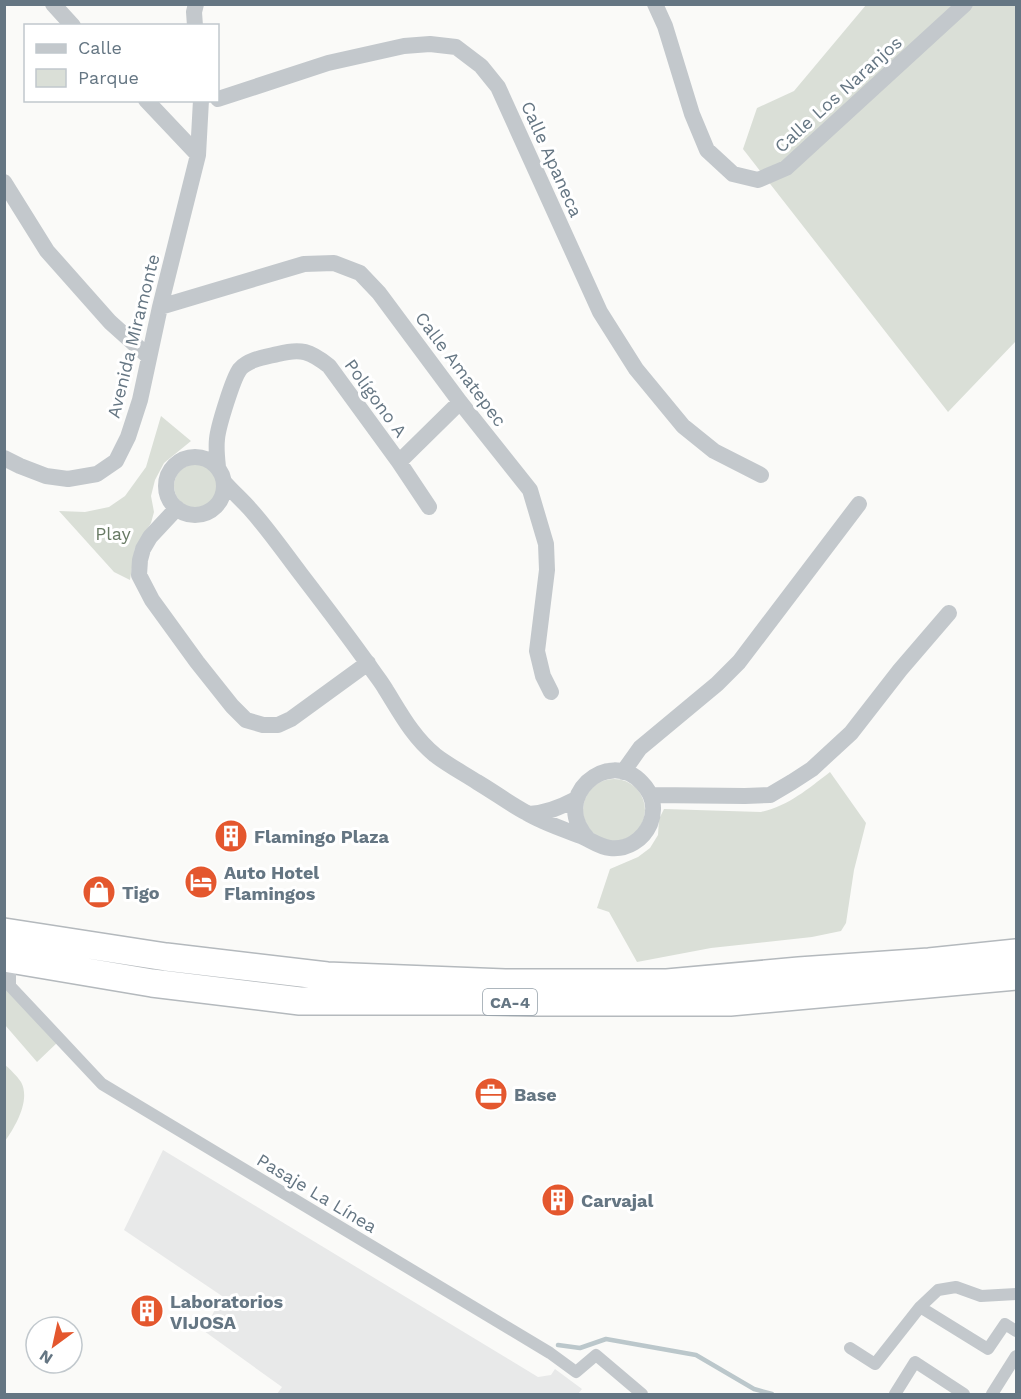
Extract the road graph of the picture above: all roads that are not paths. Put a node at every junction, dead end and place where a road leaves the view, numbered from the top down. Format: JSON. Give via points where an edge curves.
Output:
{"nodes":[{"id":1,"x":53,"y":4,"type":"edge"},
{"id":2,"x":196,"y":4,"type":"edge"},
{"id":3,"x":655,"y":4,"type":"edge"},
{"id":4,"x":965,"y":4,"type":"edge"},
{"id":5,"x":71,"y":24,"type":"edge"},
{"id":6,"x":195,"y":24,"type":"edge"},
{"id":7,"x":219,"y":98,"type":"edge"},
{"id":8,"x":148,"y":102,"type":"edge"},
{"id":9,"x":208,"y":102,"type":"edge"},
{"id":10,"x":198,"y":155,"type":"junction"},
{"id":11,"x":4,"y":182,"type":"edge"},
{"id":12,"x":160,"y":307,"type":"junction"},
{"id":13,"x":149,"y":357,"type":"junction"},
{"id":14,"x":460,"y":402,"type":"junction"},
{"id":15,"x":217,"y":437,"type":"junction"},
{"id":16,"x":4,"y":458,"type":"edge"},
{"id":17,"x":183,"y":459,"type":"junction"},
{"id":18,"x":399,"y":462,"type":"junction"},
{"id":19,"x":218,"y":467,"type":"junction"},
{"id":20,"x":761,"y":475,"type":"dead end"},
{"id":21,"x":225,"y":483,"type":"junction"},
{"id":22,"x":859,"y":504,"type":"dead end"},
{"id":23,"x":429,"y":507,"type":"dead end"},
{"id":24,"x":177,"y":508,"type":"junction"},
{"id":25,"x":250,"y":509,"type":"junction"},
{"id":26,"x":207,"y":513,"type":"junction"},
{"id":27,"x":949,"y":613,"type":"dead end"},
{"id":28,"x":368,"y":663,"type":"junction"},
{"id":29,"x":551,"y":692,"type":"dead end"},
{"id":30,"x":630,"y":775,"type":"junction"},
{"id":31,"x":576,"y":799,"type":"junction"},
{"id":32,"x":652,"y":800,"type":"junction"},
{"id":33,"x":528,"y":814,"type":"junction"},
{"id":34,"x":589,"y":840,"type":"junction"},
{"id":35,"x":7,"y":943,"type":"edge"},
{"id":36,"x":1017,"y":953,"type":"edge"},
{"id":37,"x":1017,"y":976,"type":"edge"},
{"id":38,"x":1017,"y":1294,"type":"edge"},
{"id":39,"x":920,"y":1306,"type":"junction"},
{"id":40,"x":1017,"y":1331,"type":"edge"},
{"id":41,"x":850,"y":1348,"type":"dead end"},
{"id":42,"x":1017,"y":1356,"type":"edge"},
{"id":43,"x":642,"y":1395,"type":"edge"},
{"id":44,"x":895,"y":1395,"type":"edge"},
{"id":45,"x":964,"y":1395,"type":"edge"},
{"id":46,"x":992,"y":1395,"type":"edge"}],
"edges":[{"from":1,"to":5,"type":"street"},
{"from":2,"to":6,"type":"street"},
{"from":3,"to":4,"type":"street","name":"Calle Los Naranjos","via":[[707,150],[734,174],[758,180],[786,168]]},
{"from":7,"to":20,"type":"street","name":"Calle Apaneca","via":[[328,63],[404,46],[456,47],[482,66],[498,87],[600,312],[636,369],[683,426],[714,451]]},
{"from":8,"to":10,"type":"street"},
{"from":9,"to":10,"type":"street","name":"Avenida Miramonte"},
{"from":10,"to":12,"type":"street","name":"Avenida Miramonte"},
{"from":11,"to":13,"type":"street","via":[[47,251],[110,322]]},
{"from":12,"to":13,"type":"street","name":"Avenida Miramonte"},
{"from":12,"to":14,"type":"street","name":"Calle Amatepec","via":[[304,264],[334,263],[360,273],[379,292]]},
{"from":13,"to":16,"type":"street","name":"Avenida Miramonte","via":[[128,437],[116,461],[98,474],[68,479],[46,476]]},
{"from":14,"to":18,"type":"street","name":"Polígono A"},
{"from":14,"to":29,"type":"street","name":"Calle Amatepec","via":[[530,490],[546,544],[547,570],[537,651]]},
{"from":15,"to":17,"type":"street"},
{"from":15,"to":18,"type":"street","name":"Polígono A","via":[[233,381],[241,368],[253,361],[304,351],[329,366]]},
{"from":15,"to":19,"type":"street","name":"Polígono A"},
{"from":17,"to":19,"type":"street","via":[[202,457]]},
{"from":17,"to":24,"type":"street","via":[[167,478],[168,497]]},
{"from":18,"to":23,"type":"street"},
{"from":19,"to":21,"type":"street"},
{"from":21,"to":25,"type":"street"},
{"from":21,"to":26,"type":"street","via":[[221,501]]},
{"from":22,"to":30,"type":"street","via":[[739,662],[640,748]]},
{"from":24,"to":26,"type":"street","via":[[189,514]]},
{"from":24,"to":28,"type":"street","via":[[143,549],[139,575],[185,646],[246,720],[278,725],[291,719]]},
{"from":25,"to":26,"type":"street","via":[[228,505]]},
{"from":25,"to":28,"type":"street"},
{"from":27,"to":32,"type":"street","via":[[851,733],[806,773],[770,795]]},
{"from":28,"to":33,"type":"street","via":[[422,744]]},
{"from":30,"to":31,"type":"street","via":[[609,771],[594,776]]},
{"from":30,"to":32,"type":"street"},
{"from":31,"to":33,"type":"street","via":[[542,813]]},
{"from":31,"to":34,"type":"street","via":[[577,821]]},
{"from":32,"to":34,"type":"street","via":[[649,827],[633,844],[618,849]]},
{"from":33,"to":34,"type":"street"},
{"from":35,"to":36,"type":"highway","number":"CA-4","via":[[327,976],[531,983],[668,983]]},
{"from":35,"to":37,"type":"highway","number":"CA-4","via":[[152,983],[300,1000],[730,1002]]},
{"from":35,"to":43,"type":"street","name":"Pasaje La Línea","via":[[10,986],[102,1084],[576,1372],[596,1355]]},
{"from":38,"to":39,"type":"street","via":[[981,1296],[956,1287],[938,1290]]},
{"from":39,"to":40,"type":"street","via":[[988,1349],[1005,1324]]},
{"from":39,"to":41,"type":"street","via":[[875,1364]]},
{"from":42,"to":46,"type":"street"},
{"from":44,"to":45,"type":"street","via":[[915,1362]]}]}
